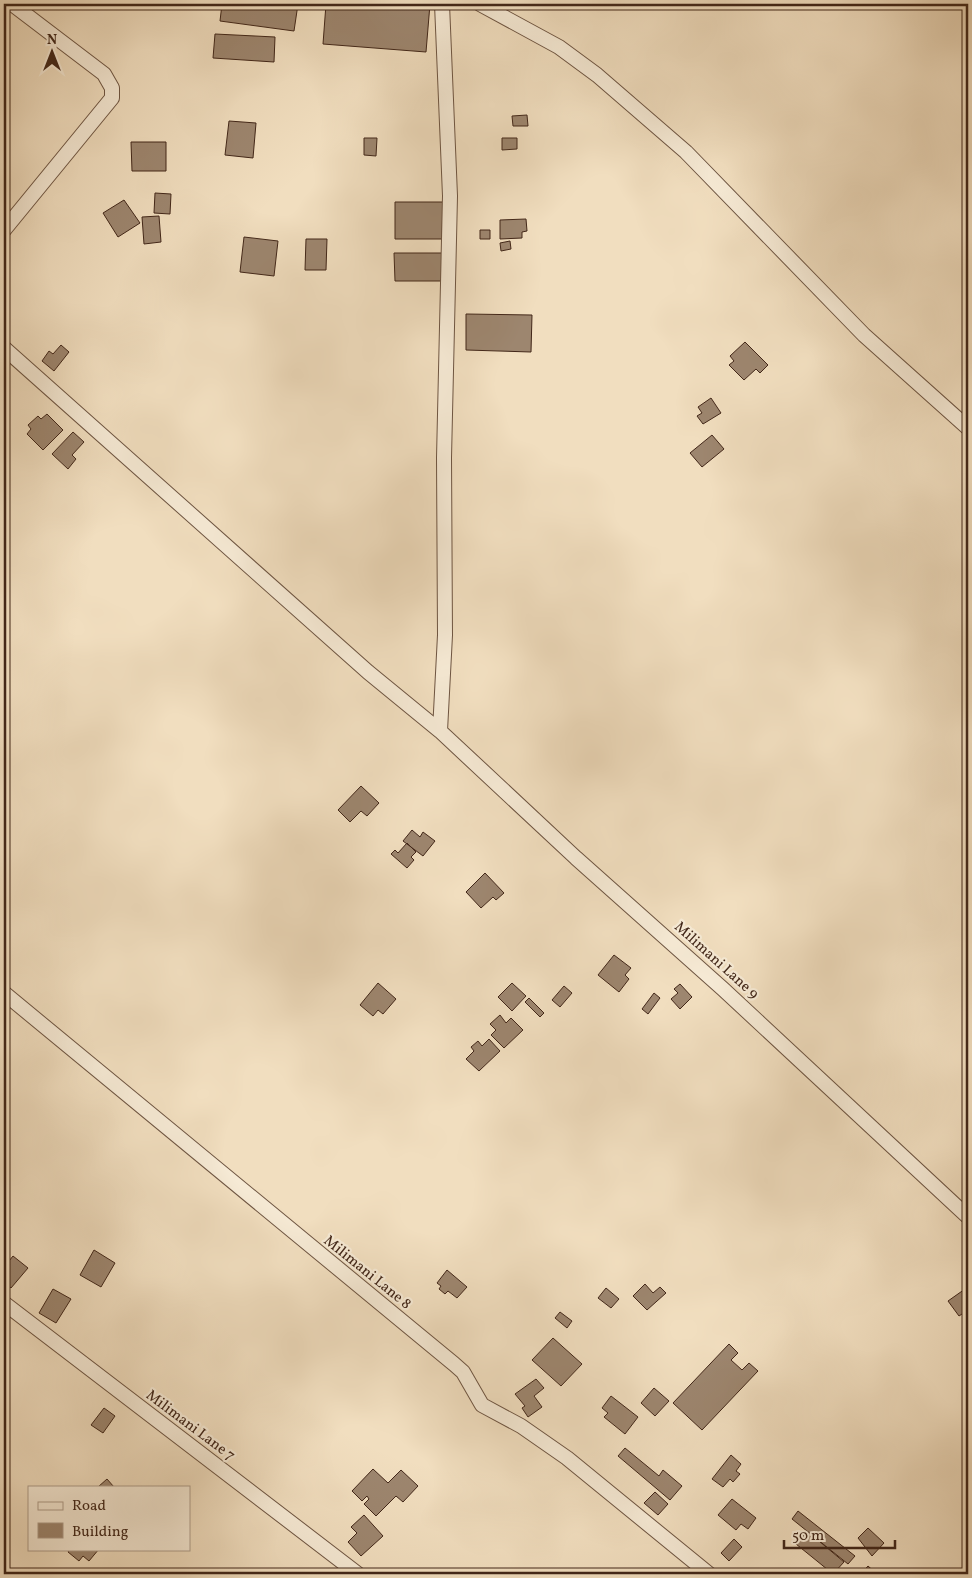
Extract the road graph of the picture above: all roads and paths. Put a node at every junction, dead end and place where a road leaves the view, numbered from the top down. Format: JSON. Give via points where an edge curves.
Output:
{"nodes":[{"id":1,"x":12,"y":4,"type":"edge"},
{"id":2,"x":442,"y":4,"type":"edge"},
{"id":3,"x":480,"y":4,"type":"edge"},
{"id":4,"x":4,"y":230,"type":"edge"},
{"id":5,"x":4,"y":348,"type":"edge"},
{"id":6,"x":968,"y":428,"type":"edge"},
{"id":7,"x":440,"y":731,"type":"junction"},
{"id":8,"x":4,"y":993,"type":"edge"},
{"id":9,"x":968,"y":1218,"type":"edge"},
{"id":10,"x":4,"y":1303,"type":"edge"},
{"id":11,"x":358,"y":1574,"type":"edge"},
{"id":12,"x":709,"y":1574,"type":"edge"}],
"edges":[{"from":1,"to":4,"type":"street","via":[[104,74],[112,88],[112,98]]},
{"from":2,"to":7,"type":"street","via":[[450,196],[444,458],[446,635]]},
{"from":3,"to":6,"type":"street","via":[[558,47],[597,75],[686,152],[864,335]]},
{"from":5,"to":7,"type":"street","name":"Milimani Lane 9","via":[[368,672]]},
{"from":7,"to":9,"type":"street","name":"Milimani Lane 9","via":[[766,1028]]},
{"from":8,"to":12,"type":"street","name":"Milimani Lane 8","via":[[454,1364],[463,1372],[482,1405],[521,1426],[567,1458]]},
{"from":10,"to":11,"type":"street","name":"Milimani Lane 7"}]}
